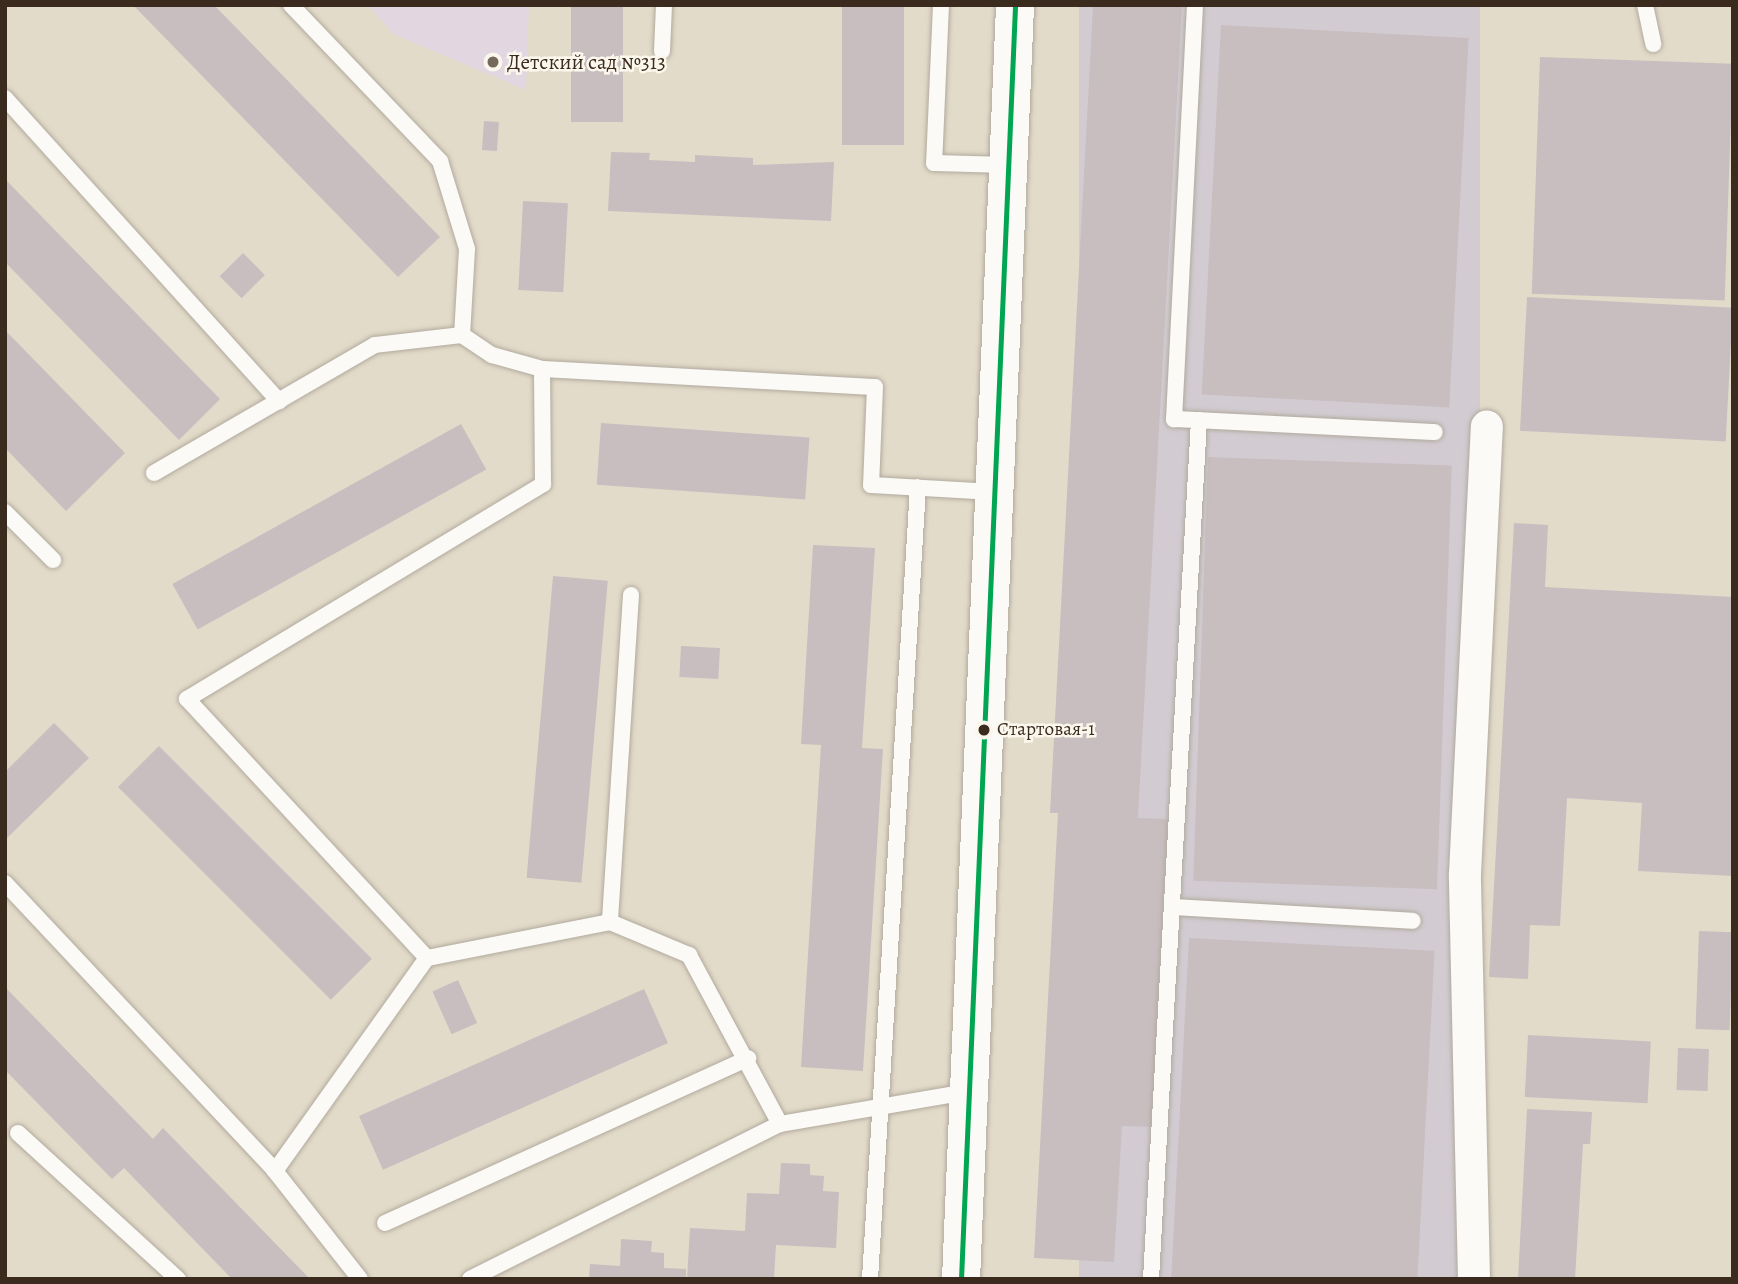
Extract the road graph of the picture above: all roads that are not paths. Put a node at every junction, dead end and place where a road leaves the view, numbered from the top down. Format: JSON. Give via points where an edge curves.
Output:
{"nodes":[{"id":1,"x":291,"y":5,"type":"edge"},
{"id":2,"x":664,"y":5,"type":"edge"},
{"id":3,"x":941,"y":5,"type":"edge"},
{"id":4,"x":1015,"y":5,"type":"edge"},
{"id":5,"x":1195,"y":5,"type":"edge"},
{"id":6,"x":1646,"y":5,"type":"edge"},
{"id":7,"x":1653,"y":44,"type":"dead end"},
{"id":8,"x":662,"y":51,"type":"dead end"},
{"id":9,"x":5,"y":98,"type":"edge"},
{"id":10,"x":1008,"y":166,"type":"junction"},
{"id":11,"x":462,"y":335,"type":"junction"},
{"id":12,"x":542,"y":369,"type":"junction"},
{"id":13,"x":279,"y":401,"type":"junction"},
{"id":14,"x":1199,"y":421,"type":"junction"},
{"id":15,"x":1487,"y":427,"type":"dead end"},
{"id":16,"x":1436,"y":432,"type":"dead end"},
{"id":17,"x":154,"y":473,"type":"dead end"},
{"id":18,"x":918,"y":488,"type":"junction"},
{"id":19,"x":994,"y":492,"type":"junction"},
{"id":20,"x":5,"y":512,"type":"edge"},
{"id":21,"x":53,"y":560,"type":"dead end"},
{"id":22,"x":631,"y":595,"type":"dead end"},
{"id":23,"x":5,"y":883,"type":"edge"},
{"id":24,"x":1173,"y":908,"type":"junction"},
{"id":25,"x":1413,"y":921,"type":"dead end"},
{"id":26,"x":610,"y":922,"type":"junction"},
{"id":27,"x":427,"y":958,"type":"junction"},
{"id":28,"x":748,"y":1058,"type":"junction"},
{"id":29,"x":968,"y":1092,"type":"junction"},
{"id":30,"x":878,"y":1107,"type":"junction"},
{"id":31,"x":780,"y":1124,"type":"junction"},
{"id":32,"x":18,"y":1133,"type":"dead end"},
{"id":33,"x":275,"y":1171,"type":"junction"},
{"id":34,"x":385,"y":1223,"type":"dead end"},
{"id":35,"x":177,"y":1279,"type":"edge"},
{"id":36,"x":360,"y":1279,"type":"edge"},
{"id":37,"x":470,"y":1279,"type":"edge"},
{"id":38,"x":870,"y":1279,"type":"edge"},
{"id":39,"x":961,"y":1279,"type":"edge"},
{"id":40,"x":1151,"y":1279,"type":"edge"},
{"id":41,"x":1474,"y":1279,"type":"edge"}],
"edges":[{"from":1,"to":11,"type":"lane","via":[[440,161],[467,249]]},
{"from":2,"to":8,"type":"lane"},
{"from":3,"to":10,"type":"lane","via":[[934,163]]},
{"from":4,"to":10,"type":"street"},
{"from":5,"to":14,"type":"lane","via":[[1174,419]]},
{"from":6,"to":7,"type":"lane"},
{"from":9,"to":13,"type":"lane"},
{"from":10,"to":19,"type":"street"},
{"from":11,"to":12,"type":"lane","via":[[492,355]]},
{"from":11,"to":13,"type":"lane","via":[[376,345]]},
{"from":12,"to":18,"type":"lane","via":[[875,387],[871,485]]},
{"from":12,"to":27,"type":"lane","via":[[543,484],[187,699]]},
{"from":13,"to":17,"type":"lane"},
{"from":14,"to":16,"type":"lane"},
{"from":14,"to":24,"type":"lane"},
{"from":15,"to":41,"type":"street","via":[[1465,874]]},
{"from":18,"to":19,"type":"lane"},
{"from":18,"to":30,"type":"lane"},
{"from":19,"to":29,"type":"street"},
{"from":20,"to":21,"type":"lane"},
{"from":22,"to":26,"type":"lane"},
{"from":23,"to":33,"type":"lane"},
{"from":24,"to":25,"type":"lane"},
{"from":24,"to":40,"type":"lane"},
{"from":26,"to":27,"type":"lane"},
{"from":26,"to":28,"type":"lane","via":[[689,955]]},
{"from":27,"to":33,"type":"lane"},
{"from":28,"to":31,"type":"lane"},
{"from":28,"to":34,"type":"lane"},
{"from":29,"to":30,"type":"lane"},
{"from":29,"to":39,"type":"street"},
{"from":30,"to":31,"type":"lane"},
{"from":30,"to":38,"type":"lane"},
{"from":31,"to":37,"type":"lane"},
{"from":32,"to":35,"type":"lane"},
{"from":33,"to":36,"type":"lane"}]}
